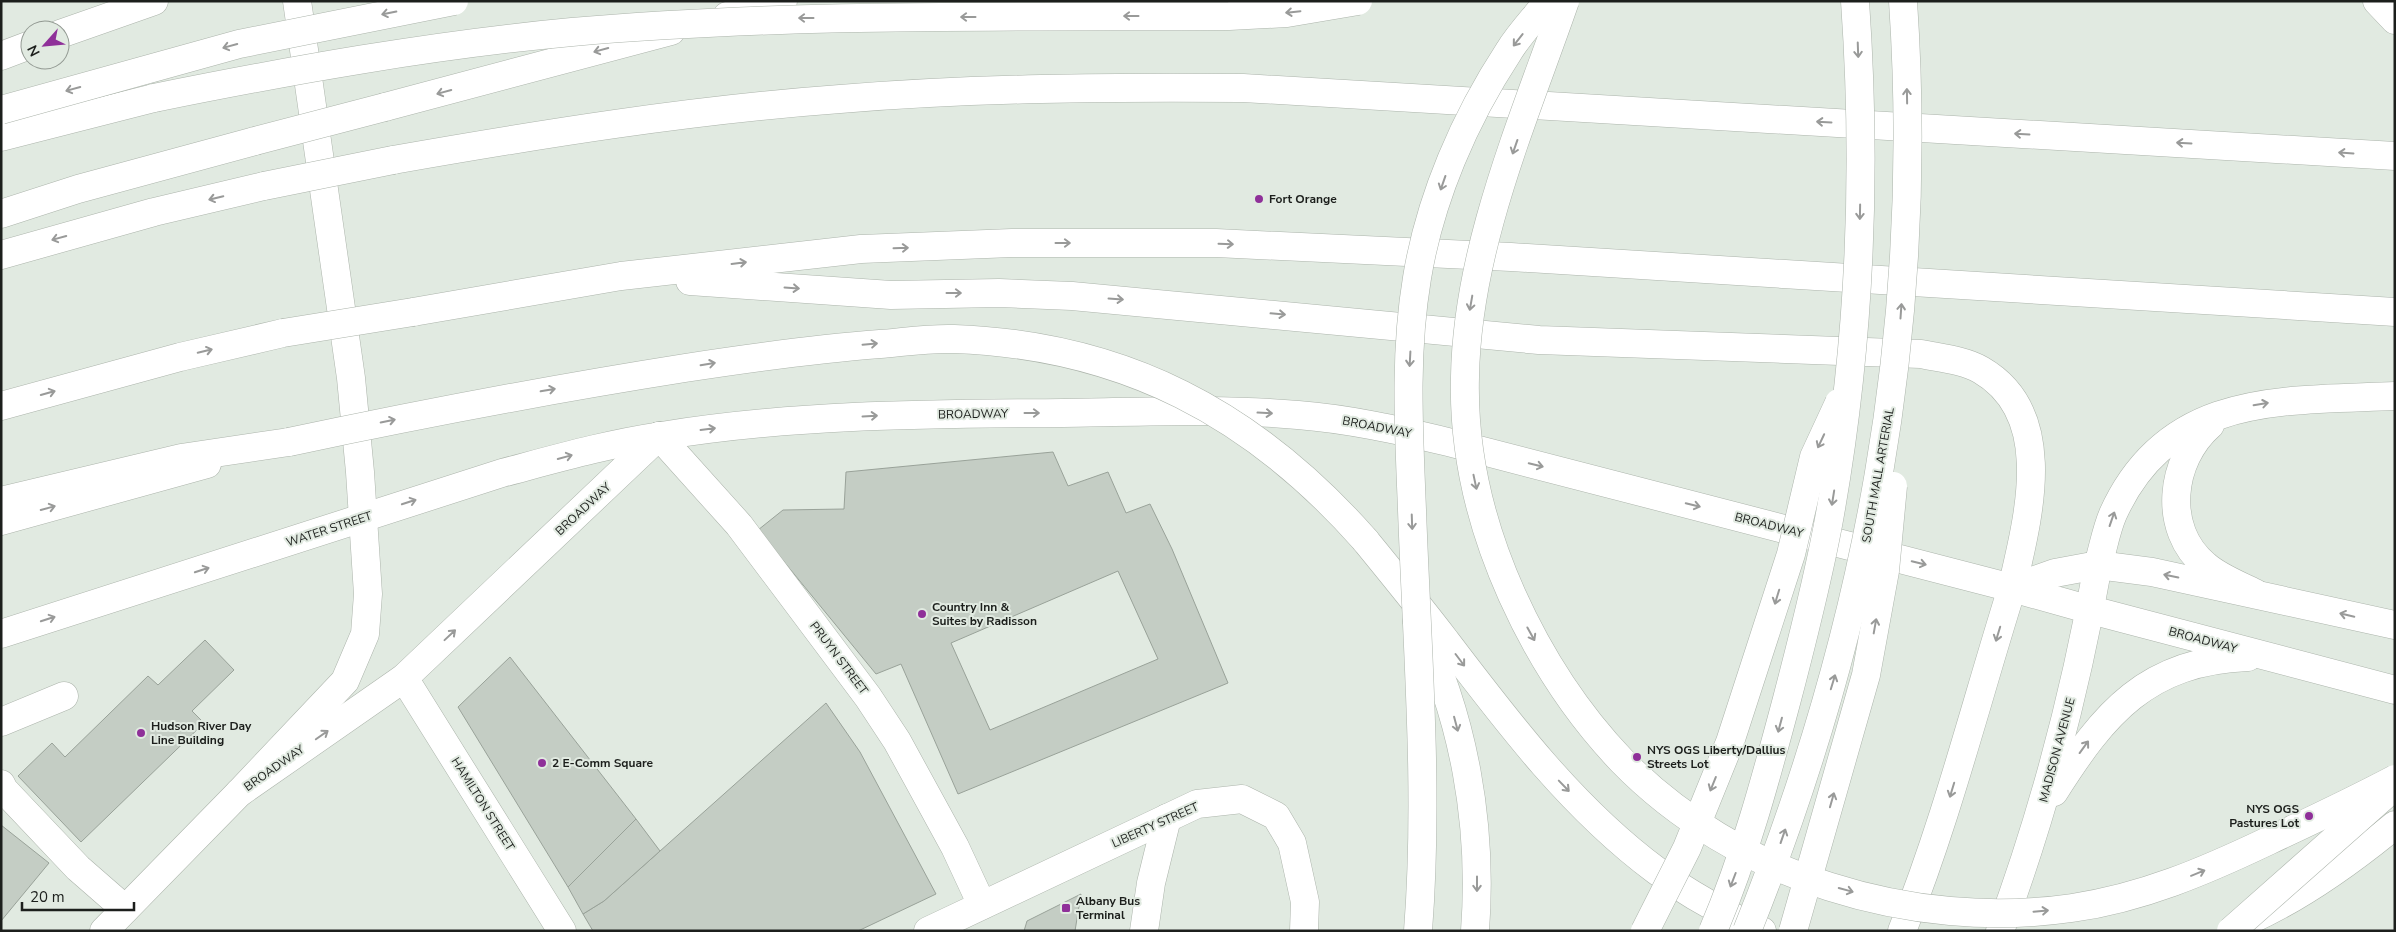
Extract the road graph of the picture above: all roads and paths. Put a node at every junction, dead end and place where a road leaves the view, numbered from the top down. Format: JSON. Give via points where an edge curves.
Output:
{"nodes":[{"id":1,"x":154,"y":1,"type":"edge"},
{"id":2,"x":297,"y":1,"type":"edge"},
{"id":3,"x":454,"y":1,"type":"edge"},
{"id":4,"x":784,"y":1,"type":"edge"},
{"id":5,"x":1358,"y":1,"type":"edge"},
{"id":6,"x":1548,"y":1,"type":"edge"},
{"id":7,"x":1565,"y":1,"type":"edge"},
{"id":8,"x":1855,"y":1,"type":"edge"},
{"id":9,"x":1903,"y":1,"type":"edge"},
{"id":10,"x":2377,"y":1,"type":"edge"},
{"id":11,"x":2395,"y":20,"type":"edge"},
{"id":12,"x":70,"y":30,"type":"edge"},
{"id":13,"x":20,"y":49,"type":"edge"},
{"id":14,"x":1,"y":56,"type":"edge"},
{"id":15,"x":1,"y":110,"type":"edge"},
{"id":16,"x":1,"y":137,"type":"edge"},
{"id":17,"x":2395,"y":156,"type":"edge"},
{"id":18,"x":1,"y":214,"type":"edge"},
{"id":19,"x":1,"y":255,"type":"edge"},
{"id":20,"x":621,"y":276,"type":"junction"},
{"id":21,"x":2395,"y":312,"type":"edge"},
{"id":22,"x":1897,"y":360,"type":"junction"},
{"id":23,"x":1849,"y":381,"type":"junction"},
{"id":24,"x":2395,"y":396,"type":"edge"},
{"id":25,"x":1,"y":406,"type":"edge"},
{"id":26,"x":2231,"y":410,"type":"junction"},
{"id":27,"x":660,"y":436,"type":"junction"},
{"id":28,"x":289,"y":442,"type":"junction"},
{"id":29,"x":1,"y":501,"type":"edge"},
{"id":30,"x":363,"y":518,"type":"junction"},
{"id":31,"x":1,"y":521,"type":"edge"},
{"id":32,"x":1366,"y":540,"type":"junction"},
{"id":33,"x":2098,"y":565,"type":"junction"},
{"id":34,"x":2012,"y":588,"type":"junction"},
{"id":35,"x":2255,"y":593,"type":"junction"},
{"id":36,"x":2090,"y":610,"type":"junction"},
{"id":37,"x":2395,"y":626,"type":"edge"},
{"id":38,"x":1,"y":634,"type":"edge"},
{"id":39,"x":2278,"y":659,"type":"junction"},
{"id":40,"x":404,"y":678,"type":"junction"},
{"id":41,"x":2395,"y":690,"type":"edge"},
{"id":42,"x":64,"y":696,"type":"dead end"},
{"id":43,"x":1,"y":722,"type":"edge"},
{"id":44,"x":2395,"y":779,"type":"edge"},
{"id":45,"x":1,"y":784,"type":"edge"},
{"id":46,"x":2395,"y":786,"type":"edge"},
{"id":47,"x":239,"y":792,"type":"junction"},
{"id":48,"x":2039,"y":817,"type":"junction"},
{"id":49,"x":1167,"y":818,"type":"junction"},
{"id":50,"x":2395,"y":825,"type":"edge"},
{"id":51,"x":982,"y":905,"type":"junction"},
{"id":52,"x":111,"y":925,"type":"edge"},
{"id":53,"x":562,"y":931,"type":"edge"},
{"id":54,"x":928,"y":931,"type":"edge"},
{"id":55,"x":1144,"y":931,"type":"edge"},
{"id":56,"x":1304,"y":931,"type":"edge"},
{"id":57,"x":1418,"y":931,"type":"edge"},
{"id":58,"x":1475,"y":931,"type":"edge"},
{"id":59,"x":1645,"y":931,"type":"edge"},
{"id":60,"x":1713,"y":931,"type":"edge"},
{"id":61,"x":1747,"y":931,"type":"edge"},
{"id":62,"x":1762,"y":931,"type":"edge"},
{"id":63,"x":1793,"y":931,"type":"edge"},
{"id":64,"x":1902,"y":931,"type":"edge"},
{"id":65,"x":2000,"y":931,"type":"edge"},
{"id":66,"x":2229,"y":931,"type":"edge"}],
"edges":[{"from":1,"to":12,"type":"main road"},
{"from":2,"to":30,"type":"main road","via":[[351,378]]},
{"from":3,"to":15,"type":"main road","one_way":true,"bridge":true,"via":[[239,44]]},
{"from":4,"to":18,"type":"main road","one_way":true,"bridge":true,"via":[[78,189]]},
{"from":5,"to":16,"type":"main road","one_way":true,"bridge":true,"via":[[1295,12],[1248,15],[788,19],[571,32],[458,45],[240,81],[154,98]]},
{"from":6,"to":57,"type":"main road","one_way":true,"bridge":true,"via":[[1510,49],[1476,108],[1445,176],[1417,277],[1408,395],[1421,746],[1422,848]]},
{"from":7,"to":44,"type":"main road","one_way":true,"bridge":true,"via":[[1492,214],[1476,278],[1466,346],[1468,443],[1482,514],[1521,616],[1570,696],[1622,761],[1683,814],[1762,861],[1879,900],[1931,909],[1981,912],[2072,908],[2159,888],[2337,810]]},
{"from":8,"to":23,"type":"main road","one_way":true,"bridge":true,"via":[[1860,109],[1860,244]]},
{"from":22,"to":9,"type":"main road","name":"SOUTH MALL ARTERIAL","one_way":true,"bridge":true,"via":[[1908,149]]},
{"from":10,"to":11,"type":"main road"},
{"from":13,"to":14,"type":"main road"},
{"from":17,"to":19,"type":"main road","one_way":true,"bridge":true,"via":[[1243,88],[973,91],[696,112],[548,133],[264,186],[154,212]]},
{"from":20,"to":21,"type":"main road","one_way":true,"via":[[860,249],[1012,243],[1216,243],[1511,257]]},
{"from":25,"to":20,"type":"main road","one_way":true,"bridge":true,"via":[[171,359],[283,333]]},
{"from":20,"to":34,"type":"main road","one_way":true,"via":[[891,295],[999,293],[1072,296],[1539,340],[1921,354],[1953,360],[1979,369],[2004,386],[2023,416],[2031,453],[2030,499]]},
{"from":61,"to":22,"type":"main road","name":"SOUTH MALL ARTERIAL","one_way":true,"bridge":true,"via":[[1806,771],[1837,669],[1881,469]]},
{"from":63,"to":22,"type":"main road","one_way":true,"bridge":true,"via":[[1866,675],[1875,628],[1885,571],[1895,470]]},
{"from":23,"to":59,"type":"main road","one_way":true,"bridge":true,"via":[[1814,457],[1791,554],[1730,742],[1687,848]]},
{"from":23,"to":60,"type":"main road","one_way":true,"bridge":true,"via":[[1830,515],[1804,630],[1742,857]]},
{"from":26,"to":24,"type":"main road","one_way":true,"via":[[2264,404]]},
{"from":33,"to":26,"type":"main road","name":"MADISON AVENUE","one_way":true,"via":[[2112,515],[2145,463],[2193,425]]},
{"from":26,"to":35,"type":"main road","via":[[2215,420],[2191,444],[2178,476],[2177,510],[2180,525],[2194,554],[2206,566]]},
{"from":30,"to":27,"type":"main road","name":"WATER STREET","one_way":true,"via":[[502,473]]},
{"from":27,"to":34,"type":"main road","name":"BROADWAY","one_way":true,"via":[[740,426],[890,415],[1224,411],[1298,415],[1370,424],[1448,442]]},
{"from":40,"to":27,"type":"main road","name":"BROADWAY","one_way":true},
{"from":27,"to":51,"type":"main road","name":"PRUYN STREET","via":[[739,525],[868,697],[956,847]]},
{"from":28,"to":29,"type":"main road","via":[[181,458]]},
{"from":31,"to":28,"type":"main road","one_way":true},
{"from":28,"to":32,"type":"main road","one_way":true,"bridge":true,"via":[[516,396],[735,360],[846,346],[951,339],[991,341],[1020,344],[1123,368],[1183,394],[1233,422],[1294,468]]},
{"from":38,"to":30,"type":"main road","name":"WATER STREET","one_way":true},
{"from":30,"to":47,"type":"main road","via":[[368,594],[365,634],[345,681]]},
{"from":32,"to":58,"type":"main road","one_way":true,"bridge":true,"via":[[1410,607],[1453,714],[1475,827]]},
{"from":32,"to":62,"type":"main road","one_way":true,"bridge":true,"via":[[1480,687],[1563,786],[1656,870],[1700,900]]},
{"from":33,"to":34,"type":"main road","via":[[2055,573]]},
{"from":35,"to":33,"type":"main road","one_way":true,"via":[[2152,572]]},
{"from":33,"to":36,"type":"main road","name":"MADISON AVENUE"},
{"from":34,"to":36,"type":"main road","name":"BROADWAY"},
{"from":34,"to":64,"type":"main road","one_way":true,"via":[[1952,790]]},
{"from":37,"to":35,"type":"main road","one_way":true},
{"from":36,"to":39,"type":"main road","name":"BROADWAY"},
{"from":36,"to":48,"type":"main road","name":"MADISON AVENUE"},
{"from":39,"to":41,"type":"main road","name":"BROADWAY"},
{"from":48,"to":39,"type":"main road","one_way":true,"via":[[2100,725],[2142,688],[2178,670],[2205,662],[2248,657]]},
{"from":47,"to":40,"type":"main road","name":"BROADWAY","one_way":true},
{"from":40,"to":53,"type":"main road","name":"HAMILTON STREET"},
{"from":42,"to":43,"type":"main road"},
{"from":45,"to":52,"type":"main road","via":[[78,868]]},
{"from":46,"to":66,"type":"main road","bridge":true},
{"from":47,"to":52,"type":"main road","name":"BROADWAY"},
{"from":48,"to":65,"type":"main road","name":"MADISON AVENUE"},
{"from":49,"to":51,"type":"main road","name":"LIBERTY STREET"},
{"from":49,"to":55,"type":"main road","via":[[1151,883]]},
{"from":49,"to":56,"type":"main road","name":"LIBERTY STREET","via":[[1197,804],[1242,799],[1276,816],[1292,843],[1305,902]]},
{"from":50,"to":66,"type":"main road","bridge":true,"via":[[2363,852],[2310,888]]},
{"from":51,"to":54,"type":"main road","name":"LIBERTY STREET"}]}
